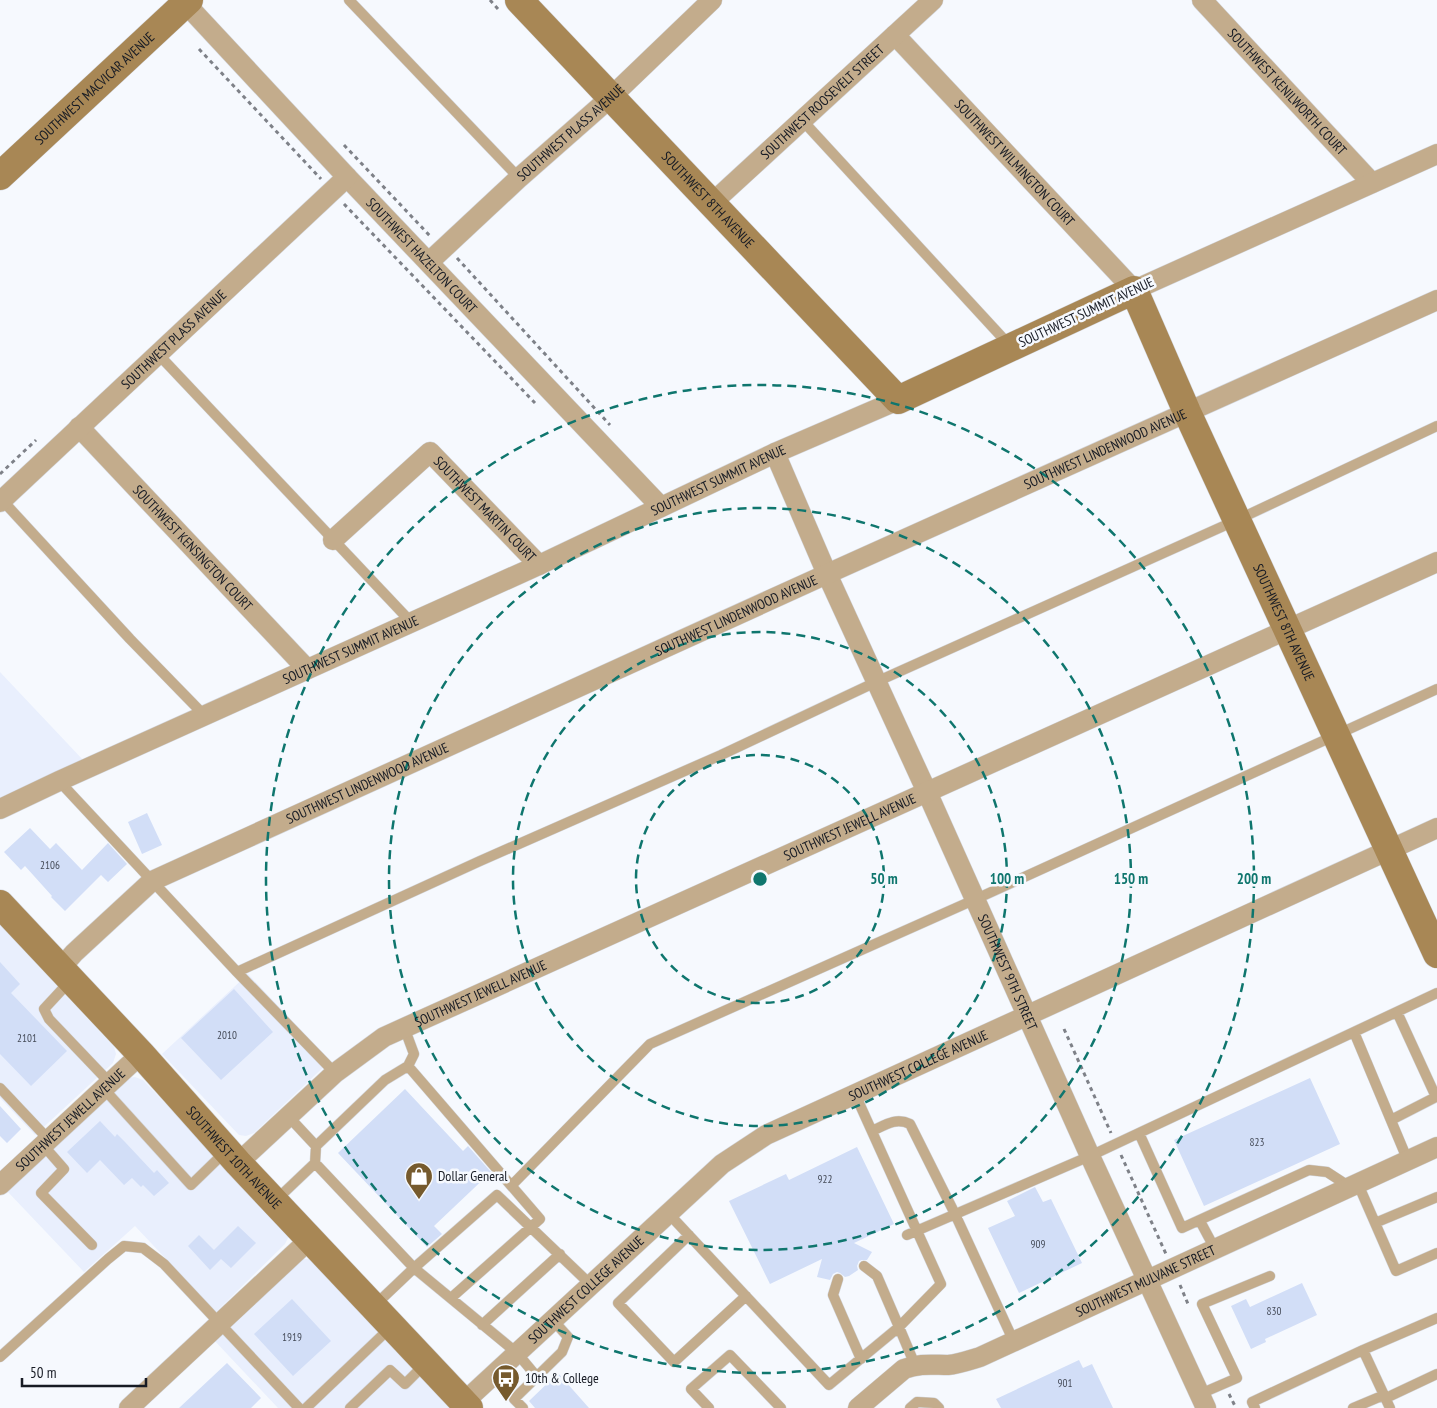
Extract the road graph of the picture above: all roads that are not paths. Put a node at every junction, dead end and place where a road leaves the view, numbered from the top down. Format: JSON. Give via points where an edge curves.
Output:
{"nodes":[{"id":1,"x":349,"y":0,"type":"edge"},
{"id":2,"x":519,"y":0,"type":"edge"},
{"id":3,"x":712,"y":0,"type":"edge"},
{"id":4,"x":933,"y":0,"type":"edge"},
{"id":5,"x":1202,"y":0,"type":"edge"},
{"id":6,"x":187,"y":2,"type":"edge"},
{"id":7,"x":895,"y":35,"type":"junction"},
{"id":8,"x":611,"y":96,"type":"junction"},
{"id":9,"x":802,"y":120,"type":"junction"},
{"id":10,"x":1437,"y":154,"type":"edge"},
{"id":11,"x":0,"y":176,"type":"edge"},
{"id":12,"x":347,"y":177,"type":"junction"},
{"id":13,"x":519,"y":178,"type":"junction"},
{"id":14,"x":1372,"y":183,"type":"junction"},
{"id":15,"x":711,"y":204,"type":"junction"},
{"id":16,"x":429,"y":262,"type":"junction"},
{"id":17,"x":1134,"y":290,"type":"junction"},
{"id":18,"x":1437,"y":300,"type":"edge"},
{"id":19,"x":1011,"y":348,"type":"junction"},
{"id":20,"x":158,"y":354,"type":"junction"},
{"id":21,"x":898,"y":400,"type":"junction"},
{"id":22,"x":1187,"y":412,"type":"junction"},
{"id":23,"x":1437,"y":426,"type":"edge"},
{"id":24,"x":79,"y":427,"type":"junction"},
{"id":25,"x":775,"y":453,"type":"junction"},
{"id":26,"x":1,"y":501,"type":"edge"},
{"id":27,"x":661,"y":507,"type":"junction"},
{"id":28,"x":1237,"y":520,"type":"junction"},
{"id":29,"x":333,"y":540,"type":"junction"},
{"id":30,"x":1437,"y":562,"type":"edge"},
{"id":31,"x":539,"y":565,"type":"junction"},
{"id":32,"x":827,"y":574,"type":"junction"},
{"id":33,"x":412,"y":622,"type":"junction"},
{"id":34,"x":1288,"y":630,"type":"junction"},
{"id":35,"x":307,"y":669,"type":"junction"},
{"id":36,"x":876,"y":682,"type":"junction"},
{"id":37,"x":1437,"y":689,"type":"edge"},
{"id":38,"x":204,"y":715,"type":"junction"},
{"id":39,"x":1336,"y":734,"type":"junction"},
{"id":40,"x":59,"y":781,"type":"junction"},
{"id":41,"x":927,"y":792,"type":"junction"},
{"id":42,"x":0,"y":809,"type":"edge"},
{"id":43,"x":1437,"y":828,"type":"edge"},
{"id":44,"x":1389,"y":850,"type":"junction"},
{"id":45,"x":152,"y":881,"type":"junction"},
{"id":46,"x":976,"y":899,"type":"junction"},
{"id":47,"x":0,"y":904,"type":"edge"},
{"id":48,"x":1437,"y":954,"type":"edge"},
{"id":49,"x":237,"y":972,"type":"junction"},
{"id":50,"x":65,"y":975,"type":"junction"},
{"id":51,"x":1437,"y":993,"type":"edge"},
{"id":52,"x":1397,"y":1012,"type":"junction"},
{"id":53,"x":1028,"y":1016,"type":"junction"},
{"id":54,"x":404,"y":1028,"type":"junction"},
{"id":55,"x":1354,"y":1032,"type":"junction"},
{"id":56,"x":141,"y":1054,"type":"junction"},
{"id":57,"x":408,"y":1066,"type":"junction"},
{"id":58,"x":335,"y":1073,"type":"junction"},
{"id":59,"x":107,"y":1086,"type":"junction"},
{"id":60,"x":0,"y":1088,"type":"edge"},
{"id":61,"x":856,"y":1094,"type":"junction"},
{"id":62,"x":288,"y":1116,"type":"junction"},
{"id":63,"x":1391,"y":1120,"type":"junction"},
{"id":64,"x":872,"y":1131,"type":"junction"},
{"id":65,"x":1139,"y":1133,"type":"junction"},
{"id":66,"x":46,"y":1142,"type":"junction"},
{"id":67,"x":316,"y":1146,"type":"junction"},
{"id":68,"x":1437,"y":1147,"type":"edge"},
{"id":69,"x":1090,"y":1156,"type":"junction"},
{"id":70,"x":232,"y":1157,"type":"junction"},
{"id":71,"x":1408,"y":1161,"type":"junction"},
{"id":72,"x":315,"y":1163,"type":"junction"},
{"id":73,"x":512,"y":1184,"type":"junction"},
{"id":74,"x":0,"y":1185,"type":"edge"},
{"id":75,"x":1354,"y":1186,"type":"junction"},
{"id":76,"x":1437,"y":1197,"type":"edge"},
{"id":77,"x":274,"y":1202,"type":"junction"},
{"id":78,"x":669,"y":1214,"type":"junction"},
{"id":79,"x":955,"y":1214,"type":"junction"},
{"id":80,"x":1200,"y":1220,"type":"junction"},
{"id":81,"x":1375,"y":1223,"type":"junction"},
{"id":82,"x":531,"y":1228,"type":"junction"},
{"id":83,"x":917,"y":1230,"type":"junction"},
{"id":84,"x":690,"y":1235,"type":"junction"},
{"id":85,"x":907,"y":1235,"type":"dead end"},
{"id":86,"x":309,"y":1240,"type":"junction"},
{"id":87,"x":92,"y":1245,"type":"dead end"},
{"id":88,"x":1216,"y":1249,"type":"junction"},
{"id":89,"x":1437,"y":1253,"type":"edge"},
{"id":90,"x":560,"y":1254,"type":"junction"},
{"id":91,"x":864,"y":1266,"type":"dead end"},
{"id":92,"x":414,"y":1268,"type":"junction"},
{"id":93,"x":1270,"y":1276,"type":"dead end"},
{"id":94,"x":838,"y":1279,"type":"dead end"},
{"id":95,"x":1148,"y":1280,"type":"junction"},
{"id":96,"x":591,"y":1286,"type":"junction"},
{"id":97,"x":746,"y":1296,"type":"junction"},
{"id":98,"x":451,"y":1298,"type":"junction"},
{"id":99,"x":373,"y":1307,"type":"junction"},
{"id":100,"x":1437,"y":1318,"type":"edge"},
{"id":101,"x":553,"y":1320,"type":"junction"},
{"id":102,"x":221,"y":1322,"type":"junction"},
{"id":103,"x":482,"y":1325,"type":"junction"},
{"id":104,"x":392,"y":1327,"type":"junction"},
{"id":105,"x":899,"y":1328,"type":"junction"},
{"id":106,"x":1014,"y":1342,"type":"junction"},
{"id":107,"x":1363,"y":1350,"type":"junction"},
{"id":108,"x":517,"y":1353,"type":"junction"},
{"id":109,"x":0,"y":1357,"type":"edge"},
{"id":110,"x":861,"y":1359,"type":"junction"},
{"id":111,"x":426,"y":1363,"type":"junction"},
{"id":112,"x":915,"y":1365,"type":"junction"},
{"id":113,"x":1437,"y":1374,"type":"edge"},
{"id":114,"x":537,"y":1377,"type":"junction"},
{"id":115,"x":1387,"y":1400,"type":"edge"},
{"id":116,"x":1203,"y":1401,"type":"edge"},
{"id":117,"x":467,"y":1405,"type":"edge"},
{"id":118,"x":865,"y":1406,"type":"edge"},
{"id":119,"x":129,"y":1408,"type":"edge"},
{"id":120,"x":299,"y":1408,"type":"edge"},
{"id":121,"x":306,"y":1408,"type":"edge"},
{"id":122,"x":350,"y":1408,"type":"edge"},
{"id":123,"x":523,"y":1408,"type":"edge"},
{"id":124,"x":709,"y":1408,"type":"edge"},
{"id":125,"x":782,"y":1408,"type":"edge"},
{"id":126,"x":910,"y":1408,"type":"edge"},
{"id":127,"x":939,"y":1408,"type":"edge"},
{"id":128,"x":1255,"y":1408,"type":"edge"},
{"id":129,"x":1353,"y":1408,"type":"edge"}],
"edges":[{"from":1,"to":13,"type":"lane"},
{"from":2,"to":8,"type":"street","name":"SOUTHWEST 8TH AVENUE"},
{"from":3,"to":8,"type":"street","name":"SOUTHWEST PLASS AVENUE"},
{"from":4,"to":7,"type":"street","name":"SOUTHWEST ROOSEVELT STREET"},
{"from":5,"to":14,"type":"street","name":"SOUTHWEST KENILWORTH COURT"},
{"from":6,"to":11,"type":"street","name":"SOUTHWEST MACVICAR AVENUE"},
{"from":6,"to":12,"type":"street","name":"SOUTHWEST HAZELTON COURT"},
{"from":7,"to":9,"type":"street","name":"SOUTHWEST ROOSEVELT STREET"},
{"from":7,"to":17,"type":"street","name":"SOUTHWEST WILMINGTON COURT"},
{"from":8,"to":13,"type":"street","name":"SOUTHWEST PLASS AVENUE"},
{"from":8,"to":15,"type":"street","name":"SOUTHWEST 8TH AVENUE"},
{"from":9,"to":15,"type":"street","name":"SOUTHWEST ROOSEVELT STREET"},
{"from":9,"to":19,"type":"lane"},
{"from":10,"to":14,"type":"street","name":"SOUTHWEST SUMMIT AVENUE"},
{"from":12,"to":16,"type":"street","name":"SOUTHWEST HAZELTON COURT"},
{"from":12,"to":20,"type":"street","name":"SOUTHWEST PLASS AVENUE"},
{"from":13,"to":16,"type":"street","name":"SOUTHWEST PLASS AVENUE"},
{"from":14,"to":17,"type":"street","name":"SOUTHWEST SUMMIT AVENUE"},
{"from":15,"to":21,"type":"street","name":"SOUTHWEST 8TH AVENUE"},
{"from":16,"to":27,"type":"street","name":"SOUTHWEST HAZELTON COURT"},
{"from":17,"to":19,"type":"street","name":"SOUTHWEST SUMMIT AVENUE"},
{"from":17,"to":22,"type":"street","name":"SOUTHWEST 8TH AVENUE"},
{"from":18,"to":22,"type":"street","name":"SOUTHWEST LINDENWOOD AVENUE"},
{"from":19,"to":21,"type":"street","name":"SOUTHWEST SUMMIT AVENUE"},
{"from":20,"to":24,"type":"street","name":"SOUTHWEST PLASS AVENUE"},
{"from":20,"to":29,"type":"lane"},
{"from":21,"to":25,"type":"street","name":"SOUTHWEST SUMMIT AVENUE"},
{"from":22,"to":28,"type":"street","name":"SOUTHWEST 8TH AVENUE"},
{"from":22,"to":32,"type":"street","name":"SOUTHWEST LINDENWOOD AVENUE"},
{"from":23,"to":28,"type":"lane"},
{"from":24,"to":26,"type":"street","name":"SOUTHWEST PLASS AVENUE"},
{"from":24,"to":35,"type":"street","name":"SOUTHWEST KENSINGTON COURT"},
{"from":25,"to":27,"type":"street","name":"SOUTHWEST SUMMIT AVENUE"},
{"from":25,"to":32,"type":"street","name":"SOUTHWEST 9TH STREET"},
{"from":26,"to":38,"type":"lane"},
{"from":27,"to":31,"type":"street","name":"SOUTHWEST SUMMIT AVENUE"},
{"from":28,"to":34,"type":"street","name":"SOUTHWEST 8TH AVENUE"},
{"from":28,"to":36,"type":"lane"},
{"from":29,"to":31,"type":"street","name":"SOUTHWEST MARTIN COURT","via":[[430,452]]},
{"from":29,"to":33,"type":"lane"},
{"from":30,"to":34,"type":"street","name":"SOUTHWEST JEWELL AVENUE"},
{"from":31,"to":33,"type":"street","name":"SOUTHWEST SUMMIT AVENUE"},
{"from":32,"to":36,"type":"street","name":"SOUTHWEST 9TH STREET"},
{"from":32,"to":45,"type":"street","name":"SOUTHWEST LINDENWOOD AVENUE"},
{"from":33,"to":35,"type":"street","name":"SOUTHWEST SUMMIT AVENUE"},
{"from":34,"to":39,"type":"street","name":"SOUTHWEST 8TH AVENUE"},
{"from":34,"to":41,"type":"street","name":"SOUTHWEST JEWELL AVENUE"},
{"from":35,"to":38,"type":"street","name":"SOUTHWEST SUMMIT AVENUE"},
{"from":36,"to":41,"type":"street","name":"SOUTHWEST 9TH STREET"},
{"from":36,"to":49,"type":"lane"},
{"from":37,"to":39,"type":"lane"},
{"from":38,"to":40,"type":"street","name":"SOUTHWEST SUMMIT AVENUE"},
{"from":39,"to":44,"type":"street","name":"SOUTHWEST 8TH AVENUE"},
{"from":39,"to":46,"type":"lane"},
{"from":40,"to":42,"type":"street","name":"SOUTHWEST SUMMIT AVENUE"},
{"from":40,"to":45,"type":"lane"},
{"from":41,"to":46,"type":"street","name":"SOUTHWEST 9TH STREET"},
{"from":41,"to":54,"type":"street","name":"SOUTHWEST JEWELL AVENUE"},
{"from":43,"to":44,"type":"street","name":"SOUTHWEST COLLEGE AVENUE"},
{"from":44,"to":48,"type":"street","name":"SOUTHWEST 8TH AVENUE"},
{"from":44,"to":53,"type":"street","name":"SOUTHWEST COLLEGE AVENUE"},
{"from":45,"to":49,"type":"lane"},
{"from":45,"to":50,"type":"street","name":"SOUTHWEST LINDENWOOD AVENUE","via":[[74,953]]},
{"from":46,"to":53,"type":"street","name":"SOUTHWEST 9TH STREET"},
{"from":46,"to":73,"type":"lane","via":[[650,1044]]},
{"from":47,"to":50,"type":"street","name":"SOUTHWEST 10TH AVENUE"},
{"from":49,"to":58,"type":"lane"},
{"from":50,"to":56,"type":"street","name":"SOUTHWEST 10TH AVENUE"},
{"from":50,"to":59,"type":"lane","via":[[44,1009]]},
{"from":51,"to":52,"type":"lane"},
{"from":52,"to":55,"type":"lane"},
{"from":52,"to":63,"type":"lane","via":[[1436,1097]]},
{"from":53,"to":61,"type":"street","name":"SOUTHWEST COLLEGE AVENUE"},
{"from":53,"to":69,"type":"street","name":"SOUTHWEST 9TH STREET"},
{"from":54,"to":57,"type":"lane","via":[[414,1054]]},
{"from":54,"to":58,"type":"street","name":"SOUTHWEST JEWELL AVENUE","via":[[372,1044]]},
{"from":55,"to":63,"type":"lane"},
{"from":55,"to":65,"type":"lane"},
{"from":56,"to":59,"type":"street","name":"SOUTHWEST JEWELL AVENUE"},
{"from":56,"to":70,"type":"street","name":"SOUTHWEST 10TH AVENUE"},
{"from":57,"to":67,"type":"lane","via":[[385,1080]]},
{"from":57,"to":73,"type":"lane"},
{"from":58,"to":62,"type":"street","name":"SOUTHWEST JEWELL AVENUE"},
{"from":59,"to":66,"type":"street","name":"SOUTHWEST JEWELL AVENUE"},
{"from":59,"to":70,"type":"lane","via":[[191,1185]]},
{"from":60,"to":66,"type":"lane"},
{"from":61,"to":64,"type":"lane"},
{"from":61,"to":78,"type":"street","name":"SOUTHWEST COLLEGE AVENUE","via":[[766,1135],[739,1152]]},
{"from":62,"to":67,"type":"lane"},
{"from":62,"to":70,"type":"street","name":"SOUTHWEST JEWELL AVENUE"},
{"from":63,"to":71,"type":"lane"},
{"from":64,"to":79,"type":"lane","via":[[902,1120],[910,1124]]},
{"from":64,"to":83,"type":"lane"},
{"from":65,"to":69,"type":"lane"},
{"from":65,"to":80,"type":"lane","via":[[1182,1228]]},
{"from":66,"to":74,"type":"street","name":"SOUTHWEST JEWELL AVENUE"},
{"from":66,"to":87,"type":"lane","via":[[64,1169],[41,1193]]},
{"from":67,"to":72,"type":"lane"},
{"from":68,"to":71,"type":"street","name":"SOUTHWEST MULVANE STREET"},
{"from":69,"to":79,"type":"lane"},
{"from":69,"to":95,"type":"street","name":"SOUTHWEST 9TH STREET"},
{"from":70,"to":77,"type":"street","name":"SOUTHWEST 10TH AVENUE"},
{"from":71,"to":75,"type":"street","name":"SOUTHWEST MULVANE STREET"},
{"from":72,"to":77,"type":"lane"},
{"from":72,"to":92,"type":"lane"},
{"from":73,"to":82,"type":"lane","via":[[540,1219]]},
{"from":75,"to":80,"type":"lane","via":[[1327,1172],[1309,1170]]},
{"from":75,"to":81,"type":"lane"},
{"from":75,"to":88,"type":"street","name":"SOUTHWEST MULVANE STREET"},
{"from":76,"to":81,"type":"lane"},
{"from":77,"to":86,"type":"street","name":"SOUTHWEST 10TH AVENUE"},
{"from":78,"to":84,"type":"lane"},
{"from":78,"to":96,"type":"street","name":"SOUTHWEST COLLEGE AVENUE"},
{"from":79,"to":83,"type":"lane"},
{"from":79,"to":106,"type":"lane"},
{"from":80,"to":88,"type":"lane"},
{"from":81,"to":89,"type":"lane","via":[[1396,1272]]},
{"from":82,"to":90,"type":"lane"},
{"from":82,"to":92,"type":"lane","via":[[497,1195]]},
{"from":82,"to":98,"type":"lane"},
{"from":83,"to":85,"type":"lane"},
{"from":83,"to":105,"type":"lane","via":[[941,1284]]},
{"from":84,"to":97,"type":"lane"},
{"from":84,"to":97,"type":"lane","via":[[618,1303],[674,1362]]},
{"from":86,"to":99,"type":"street","name":"SOUTHWEST 10TH AVENUE"},
{"from":86,"to":102,"type":"street"},
{"from":88,"to":95,"type":"street","name":"SOUTHWEST MULVANE STREET"},
{"from":90,"to":96,"type":"lane"},
{"from":90,"to":103,"type":"lane"},
{"from":91,"to":105,"type":"lane","via":[[877,1276]]},
{"from":92,"to":98,"type":"lane"},
{"from":92,"to":99,"type":"lane"},
{"from":93,"to":116,"type":"lane","via":[[1202,1304],[1237,1378],[1224,1383]]},
{"from":94,"to":110,"type":"lane","via":[[833,1295]]},
{"from":95,"to":106,"type":"street","name":"SOUTHWEST MULVANE STREET"},
{"from":95,"to":116,"type":"street","name":"SOUTHWEST 9TH STREET"},
{"from":96,"to":101,"type":"street","name":"SOUTHWEST COLLEGE AVENUE"},
{"from":97,"to":110,"type":"lane","via":[[829,1385]]},
{"from":98,"to":103,"type":"lane"},
{"from":99,"to":104,"type":"street","name":"SOUTHWEST 10TH AVENUE"},
{"from":100,"to":107,"type":"lane"},
{"from":101,"to":108,"type":"street","name":"SOUTHWEST COLLEGE AVENUE"},
{"from":101,"to":114,"type":"lane","via":[[568,1337],[562,1352]]},
{"from":102,"to":109,"type":"lane","via":[[164,1264],[143,1248],[124,1246]]},
{"from":102,"to":119,"type":"street"},
{"from":102,"to":120,"type":"lane"},
{"from":103,"to":108,"type":"lane"},
{"from":104,"to":111,"type":"street","name":"SOUTHWEST 10TH AVENUE"},
{"from":104,"to":121,"type":"lane"},
{"from":105,"to":110,"type":"lane"},
{"from":105,"to":112,"type":"lane"},
{"from":106,"to":112,"type":"street","name":"SOUTHWEST MULVANE STREET","via":[[980,1357],[950,1365]]},
{"from":107,"to":115,"type":"lane"},
{"from":107,"to":128,"type":"lane","via":[[1252,1402]]},
{"from":108,"to":114,"type":"lane"},
{"from":108,"to":117,"type":"street","name":"SOUTHWEST COLLEGE AVENUE"},
{"from":111,"to":117,"type":"street","name":"SOUTHWEST 10TH AVENUE"},
{"from":111,"to":122,"type":"lane","via":[[405,1384],[390,1370]]},
{"from":112,"to":118,"type":"street","via":[[904,1369]]},
{"from":113,"to":115,"type":"lane"},
{"from":114,"to":123,"type":"lane","via":[[514,1399]]},
{"from":115,"to":129,"type":"lane"},
{"from":124,"to":125,"type":"lane","via":[[691,1389],[730,1355]]},
{"from":126,"to":127,"type":"lane","via":[[917,1402],[934,1403]]}]}
